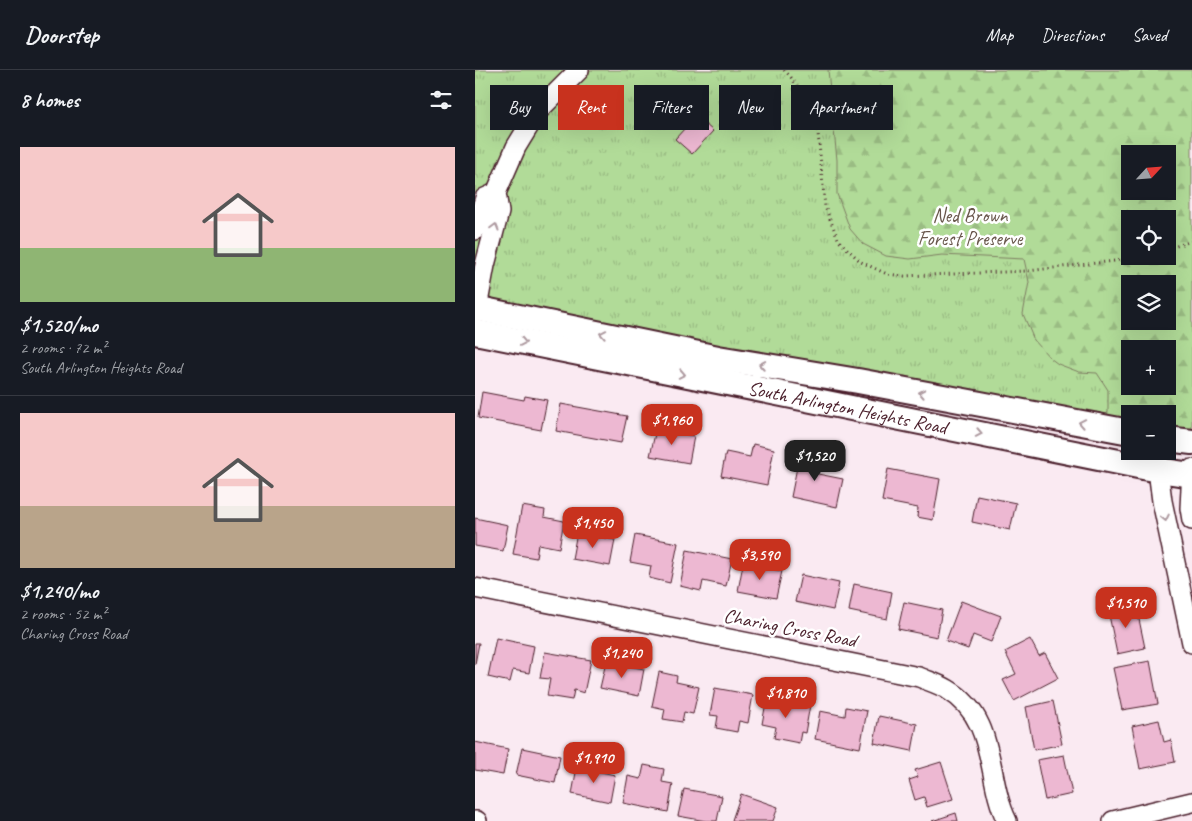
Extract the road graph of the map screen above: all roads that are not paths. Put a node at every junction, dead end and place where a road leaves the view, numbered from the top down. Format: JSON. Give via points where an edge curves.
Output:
{"nodes":[{"id":1,"x":579,"y":70,"type":"edge"},
{"id":2,"x":496,"y":193,"type":"junction"},
{"id":3,"x":475,"y":230,"type":"edge"},
{"id":4,"x":476,"y":310,"type":"edge"},
{"id":5,"x":475,"y":332,"type":"edge"},
{"id":6,"x":1121,"y":430,"type":"edge"},
{"id":7,"x":1176,"y":440,"type":"edge"},
{"id":8,"x":1192,"y":442,"type":"edge"},
{"id":9,"x":1121,"y":453,"type":"edge"},
{"id":10,"x":1158,"y":460,"type":"edge"},
{"id":11,"x":1192,"y":470,"type":"edge"},
{"id":12,"x":1192,"y":475,"type":"edge"},
{"id":13,"x":1192,"y":520,"type":"edge"},
{"id":14,"x":475,"y":588,"type":"edge"},
{"id":15,"x":1192,"y":643,"type":"edge"},
{"id":16,"x":1192,"y":802,"type":"edge"},
{"id":17,"x":1007,"y":821,"type":"edge"},
{"id":18,"x":1113,"y":821,"type":"edge"}],
"edges":[{"from":1,"to":2,"type":"street","via":[[538,112],[516,147]]},
{"from":2,"to":3,"type":"street","via":[[485,198]]},
{"from":4,"to":2,"type":"street","one_way":true,"via":[[499,212]]},
{"from":6,"to":4,"type":"main road","name":"South Arlington Heights Road","one_way":true,"via":[[718,358]]},
{"from":5,"to":9,"type":"main road","name":"South Arlington Heights Road","one_way":true},
{"from":7,"to":8,"type":"main road"},
{"from":10,"to":12,"type":"main road","name":"South Arlington Heights Road"},
{"from":10,"to":15,"type":"street","one_way":true,"via":[[1162,501]]},
{"from":11,"to":12,"type":"street"},
{"from":12,"to":13,"type":"street"},
{"from":14,"to":17,"type":"street","name":"Charing Cross Road","via":[[919,677],[935,683],[963,701],[979,723]]},
{"from":16,"to":18,"type":"street"}]}
